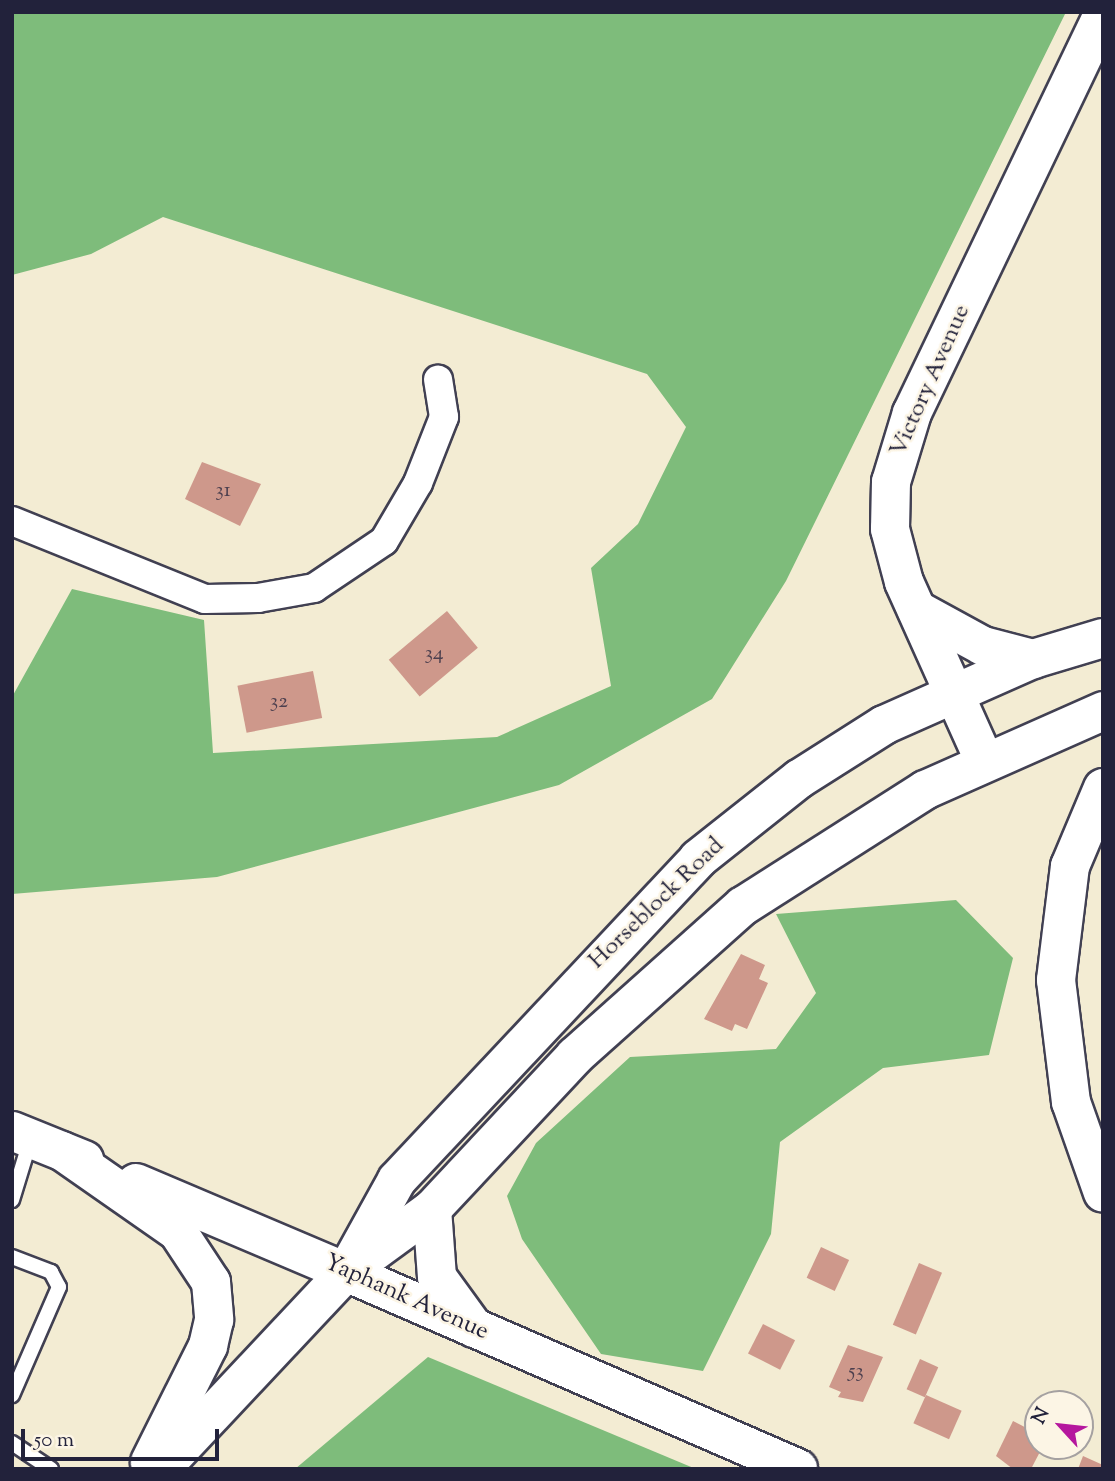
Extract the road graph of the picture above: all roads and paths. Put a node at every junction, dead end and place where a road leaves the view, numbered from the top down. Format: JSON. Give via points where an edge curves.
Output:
{"nodes":[{"id":1,"x":1103,"y":14,"type":"edge"},
{"id":2,"x":438,"y":379,"type":"dead end"},
{"id":3,"x":12,"y":521,"type":"edge"},
{"id":4,"x":916,"y":610,"type":"junction"},
{"id":5,"x":1103,"y":638,"type":"edge"},
{"id":6,"x":1033,"y":659,"type":"junction"},
{"id":7,"x":954,"y":691,"type":"junction"},
{"id":8,"x":1103,"y":711,"type":"edge"},
{"id":9,"x":984,"y":760,"type":"junction"},
{"id":10,"x":1103,"y":788,"type":"edge"},
{"id":11,"x":35,"y":1140,"type":"edge"},
{"id":12,"x":1103,"y":1193,"type":"edge"},
{"id":13,"x":12,"y":1200,"type":"edge"},
{"id":14,"x":432,"y":1209,"type":"junction"},
{"id":15,"x":12,"y":1258,"type":"edge"},
{"id":16,"x":346,"y":1272,"type":"junction"},
{"id":17,"x":474,"y":1328,"type":"junction"},
{"id":18,"x":12,"y":1395,"type":"edge"},
{"id":19,"x":12,"y":1443,"type":"edge"},
{"id":20,"x":51,"y":1469,"type":"edge"},
{"id":21,"x":146,"y":1469,"type":"edge"},
{"id":22,"x":161,"y":1469,"type":"edge"},
{"id":23,"x":799,"y":1469,"type":"edge"}],
"edges":[{"from":1,"to":4,"type":"main road","name":"Victory Avenue","via":[[895,458],[890,529]]},
{"from":2,"to":3,"type":"street","via":[[444,417],[418,484],[384,541],[314,588],[258,598],[205,598]]},
{"from":4,"to":6,"type":"main road","via":[[983,646]]},
{"from":4,"to":7,"type":"main road","name":"Victory Avenue"},
{"from":5,"to":6,"type":"main road","name":"Horseblock Road"},
{"from":6,"to":7,"type":"main road","name":"Horseblock Road"},
{"from":7,"to":9,"type":"main road","name":"Victory Avenue"},
{"from":7,"to":16,"type":"main road","name":"Horseblock Road","via":[[884,725],[799,779],[698,859],[397,1180]]},
{"from":8,"to":9,"type":"main road","name":"Horseblock Road"},
{"from":9,"to":14,"type":"main road","name":"Horseblock Road","via":[[853,831],[743,906],[575,1056]]},
{"from":10,"to":12,"type":"main road","via":[[1070,866],[1056,980],[1071,1102]]},
{"from":11,"to":13,"type":"lane"},
{"from":11,"to":16,"type":"main road","name":"Yaphank Avenue"},
{"from":11,"to":21,"type":"main road","via":[[178,1232],[211,1282],[214,1320],[208,1346]]},
{"from":14,"to":16,"type":"main road","name":"Horseblock Road"},
{"from":14,"to":17,"type":"main road","via":[[437,1277]]},
{"from":15,"to":18,"type":"lane","via":[[51,1272],[59,1287]]},
{"from":16,"to":17,"type":"main road","name":"Yaphank Avenue"},
{"from":16,"to":22,"type":"main road","name":"Horseblock Road"},
{"from":17,"to":23,"type":"main road","name":"Yaphank Avenue"},
{"from":19,"to":20,"type":"lane"}]}
